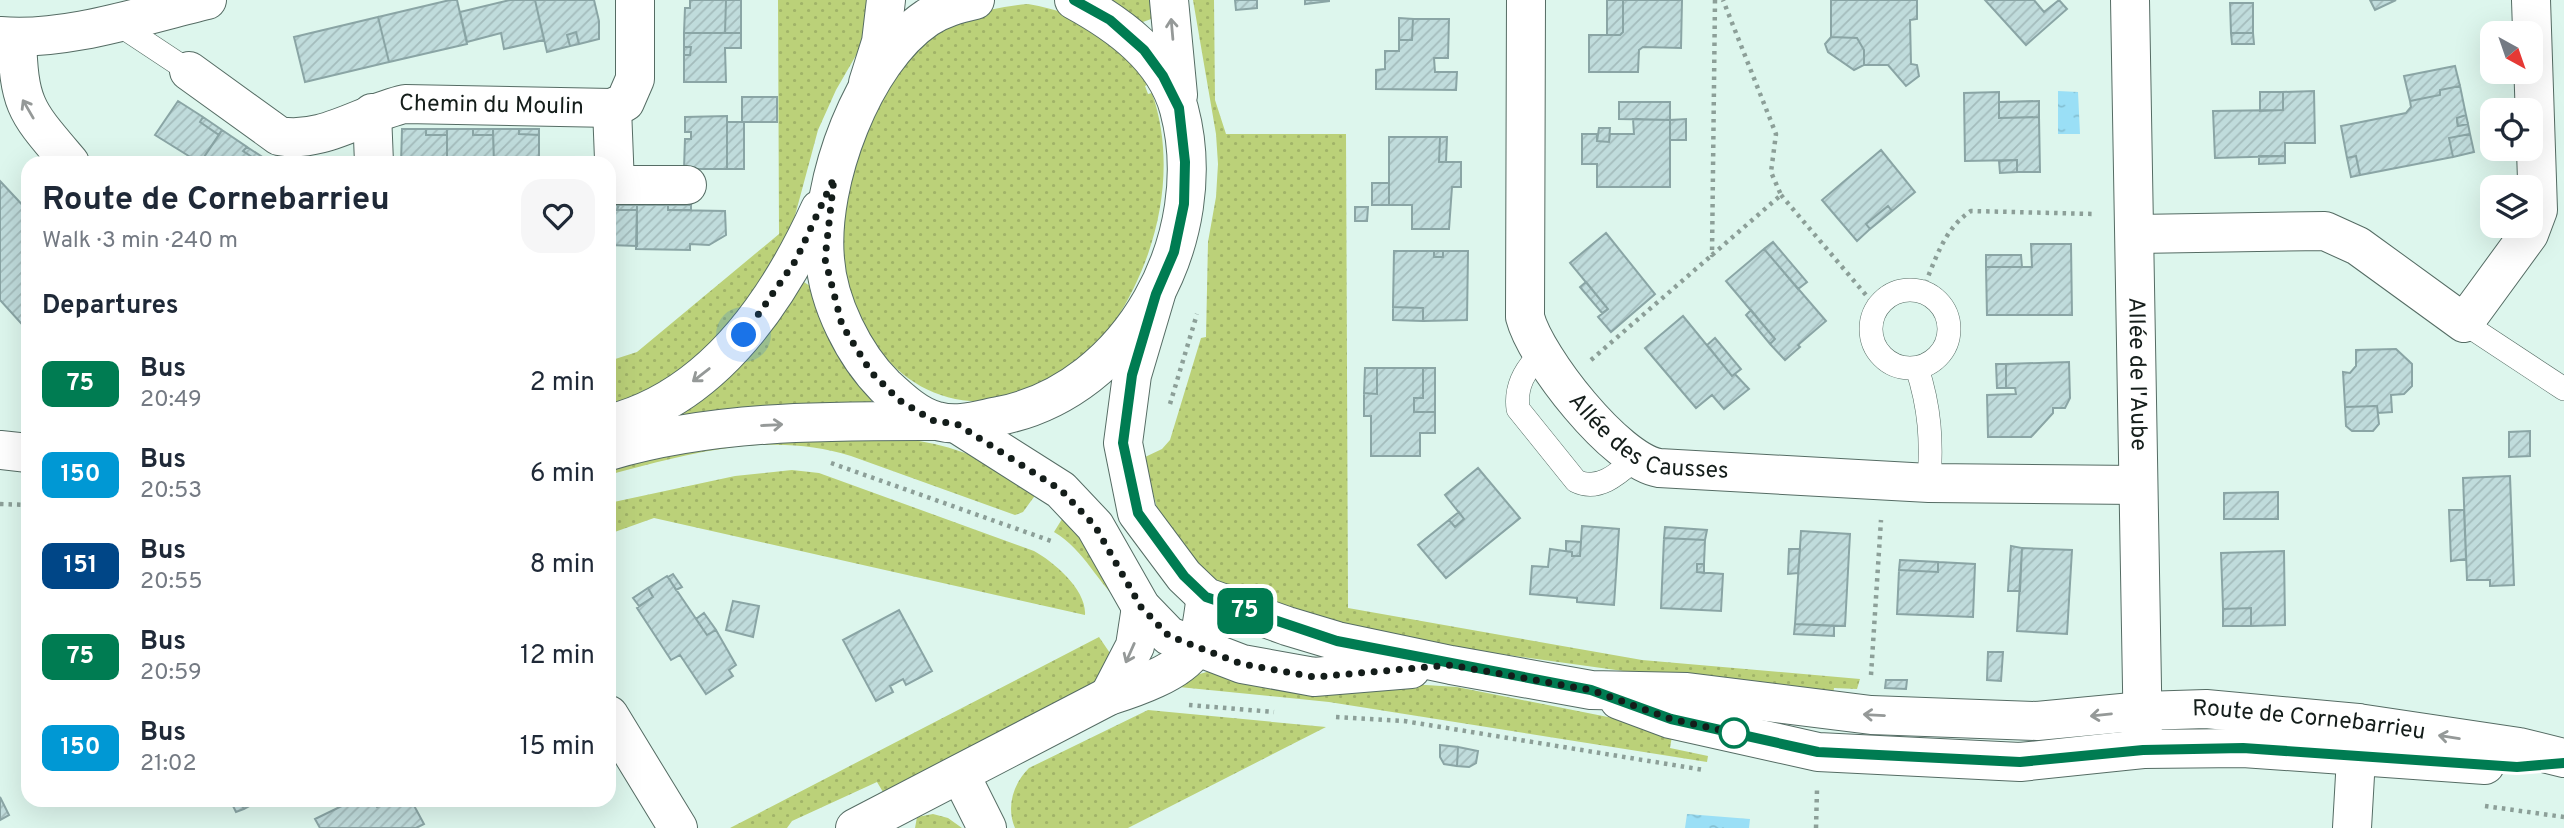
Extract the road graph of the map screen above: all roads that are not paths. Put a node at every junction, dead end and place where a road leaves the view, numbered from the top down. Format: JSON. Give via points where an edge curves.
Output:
{"nodes":[{"id":1,"x":207,"y":0,"type":"edge"},
{"id":2,"x":635,"y":0,"type":"edge"},
{"id":3,"x":886,"y":0,"type":"edge"},
{"id":4,"x":1074,"y":0,"type":"edge"},
{"id":5,"x":1169,"y":0,"type":"edge"},
{"id":6,"x":1526,"y":0,"type":"edge"},
{"id":7,"x":2130,"y":0,"type":"edge"},
{"id":8,"x":2531,"y":0,"type":"edge"},
{"id":9,"x":960,"y":2,"type":"edge"},
{"id":10,"x":115,"y":22,"type":"junction"},
{"id":11,"x":8,"y":37,"type":"edge"},
{"id":12,"x":189,"y":71,"type":"joint"},
{"id":13,"x":863,"y":97,"type":"junction"},
{"id":14,"x":612,"y":108,"type":"junction"},
{"id":15,"x":1179,"y":108,"type":"junction"},
{"id":16,"x":372,"y":113,"type":"junction"},
{"id":17,"x":279,"y":136,"type":"junction"},
{"id":18,"x":64,"y":156,"type":"edge"},
{"id":19,"x":305,"y":156,"type":"edge"},
{"id":20,"x":374,"y":156,"type":"edge"},
{"id":21,"x":614,"y":156,"type":"edge"},
{"id":22,"x":834,"y":178,"type":"junction"},
{"id":23,"x":616,"y":185,"type":"edge"},
{"id":24,"x":687,"y":186,"type":"dead end"},
{"id":25,"x":2135,"y":225,"type":"junction"},
{"id":26,"x":1156,"y":294,"type":"junction"},
{"id":27,"x":2463,"y":323,"type":"junction"},
{"id":28,"x":1917,"y":368,"type":"junction"},
{"id":29,"x":1552,"y":369,"type":"junction"},
{"id":30,"x":2564,"y":389,"type":"edge"},
{"id":31,"x":616,"y":422,"type":"edge"},
{"id":32,"x":946,"y":423,"type":"junction"},
{"id":33,"x":616,"y":449,"type":"edge"},
{"id":34,"x":0,"y":450,"type":"edge"},
{"id":35,"x":21,"y":452,"type":"edge"},
{"id":36,"x":1634,"y":460,"type":"junction"},
{"id":37,"x":0,"y":474,"type":"edge"},
{"id":38,"x":21,"y":476,"type":"edge"},
{"id":39,"x":1929,"y":482,"type":"junction"},
{"id":40,"x":2138,"y":485,"type":"junction"},
{"id":41,"x":1206,"y":597,"type":"junction"},
{"id":42,"x":1141,"y":607,"type":"junction"},
{"id":43,"x":1195,"y":648,"type":"junction"},
{"id":44,"x":1451,"y":665,"type":"junction"},
{"id":45,"x":1591,"y":690,"type":"junction"},
{"id":46,"x":1109,"y":696,"type":"junction"},
{"id":47,"x":2143,"y":710,"type":"junction"},
{"id":48,"x":616,"y":726,"type":"edge"},
{"id":49,"x":2356,"y":740,"type":"junction"},
{"id":50,"x":2143,"y":750,"type":"junction"},
{"id":51,"x":2564,"y":761,"type":"edge"},
{"id":52,"x":960,"y":774,"type":"junction"},
{"id":53,"x":678,"y":828,"type":"edge"},
{"id":54,"x":855,"y":828,"type":"edge"},
{"id":55,"x":987,"y":828,"type":"edge"},
{"id":56,"x":2352,"y":828,"type":"edge"}],
"edges":[{"from":1,"to":10,"type":"main road"},
{"from":2,"to":14,"type":"main road","name":"Chemin du Moulin","via":[[635,79],[625,102]]},
{"from":3,"to":13,"type":"main road","via":[[881,42]]},
{"from":4,"to":15,"type":"main road","via":[[1110,20],[1144,50]]},
{"from":15,"to":5,"type":"main road","one_way":true},
{"from":6,"to":29,"type":"main road","name":"Allée des Causses","via":[[1525,317]]},
{"from":7,"to":25,"type":"main road","name":"Allée de l'Aube"},
{"from":8,"to":27,"type":"main road","via":[[2538,210],[2529,234]]},
{"from":9,"to":13,"type":"main road","via":[[906,36]]},
{"from":10,"to":11,"type":"main road"},
{"from":10,"to":12,"type":"lane"},
{"from":18,"to":11,"type":"main road","one_way":true,"via":[[24,106]]},
{"from":12,"to":17,"type":"main road"},
{"from":13,"to":22,"type":"main road"},
{"from":14,"to":16,"type":"main road","name":"Chemin du Moulin","via":[[405,104]]},
{"from":14,"to":21,"type":"main road","name":"Chemin du Moulin"},
{"from":15,"to":26,"type":"main road","via":[[1184,204],[1174,252]]},
{"from":16,"to":17,"type":"main road","name":"Chemin du Moulin","via":[[307,138]]},
{"from":16,"to":20,"type":"main road","name":"Chemin du Moulin"},
{"from":17,"to":19,"type":"main road"},
{"from":22,"to":31,"type":"main road","one_way":true,"via":[[796,260],[733,348],[676,394]]},
{"from":22,"to":32,"type":"main road","name":"Route de Cornebarrieu","via":[[825,259],[842,325],[871,372],[899,400]]},
{"from":23,"to":24,"type":"main road","name":"Chemin du Moulin"},
{"from":25,"to":27,"type":"main road","via":[[2325,231],[2358,246]]},
{"from":25,"to":40,"type":"main road","name":"Allée de l'Aube"},
{"from":26,"to":32,"type":"main road","via":[[1122,344],[1066,393],[1017,413]]},
{"from":26,"to":41,"type":"main road","name":"Route de Cornebarrieu","via":[[1132,375],[1123,443],[1138,513],[1178,568]]},
{"from":27,"to":30,"type":"lane"},
{"from":28,"to":28,"type":"lane","via":[[1937,359],[1948,342],[1950,321],[1940,302],[1922,291],[1905,290],[1889,296],[1877,308],[1871,337],[1888,362]]},
{"from":28,"to":39,"type":"lane","via":[[1930,418]]},
{"from":29,"to":36,"type":"main road","name":"Allée des Causses"},
{"from":29,"to":36,"type":"lane","via":[[1530,364],[1516,397],[1518,409],[1576,481],[1600,483]]},
{"from":33,"to":32,"type":"main road","one_way":true,"via":[[716,428],[831,421]]},
{"from":32,"to":42,"type":"main road","name":"Route de Cornebarrieu","via":[[1061,490],[1095,526]]},
{"from":34,"to":35,"type":"main road"},
{"from":36,"to":39,"type":"main road","name":"Allée des Causses","via":[[1659,468]]},
{"from":37,"to":38,"type":"main road"},
{"from":39,"to":40,"type":"main road","name":"Allée des Causses"},
{"from":40,"to":47,"type":"main road","name":"Allée de l'Aube"},
{"from":41,"to":43,"type":"main road"},
{"from":41,"to":44,"type":"main road","name":"Route de Cornebarrieu","via":[[1337,641]]},
{"from":42,"to":43,"type":"main road","name":"Route de Cornebarrieu","via":[[1169,636]]},
{"from":42,"to":46,"type":"main road","one_way":true,"via":[[1135,646]]},
{"from":43,"to":44,"type":"main road","name":"Route de Cornebarrieu","via":[[1242,664],[1314,677]]},
{"from":43,"to":46,"type":"main road","via":[[1186,659],[1145,684]]},
{"from":44,"to":45,"type":"main road","name":"Route de Cornebarrieu"},
{"from":47,"to":45,"type":"main road","name":"Route de Cornebarrieu","one_way":true,"via":[[2037,722],[1871,715],[1687,692]]},
{"from":45,"to":50,"type":"main road","name":"Route de Cornebarrieu","via":[[1671,719],[1818,752],[2020,762]]},
{"from":46,"to":52,"type":"main road"},
{"from":47,"to":49,"type":"main road","name":"Route de Cornebarrieu","via":[[2206,709]]},
{"from":47,"to":50,"type":"main road","name":"Allée de l'Aube"},
{"from":48,"to":53,"type":"main road"},
{"from":49,"to":50,"type":"main road","name":"Route de Cornebarrieu"},
{"from":49,"to":51,"type":"main road","name":"Route de Cornebarrieu","via":[[2517,767]]},
{"from":49,"to":56,"type":"main road"},
{"from":52,"to":54,"type":"main road"},
{"from":52,"to":55,"type":"main road"}]}
